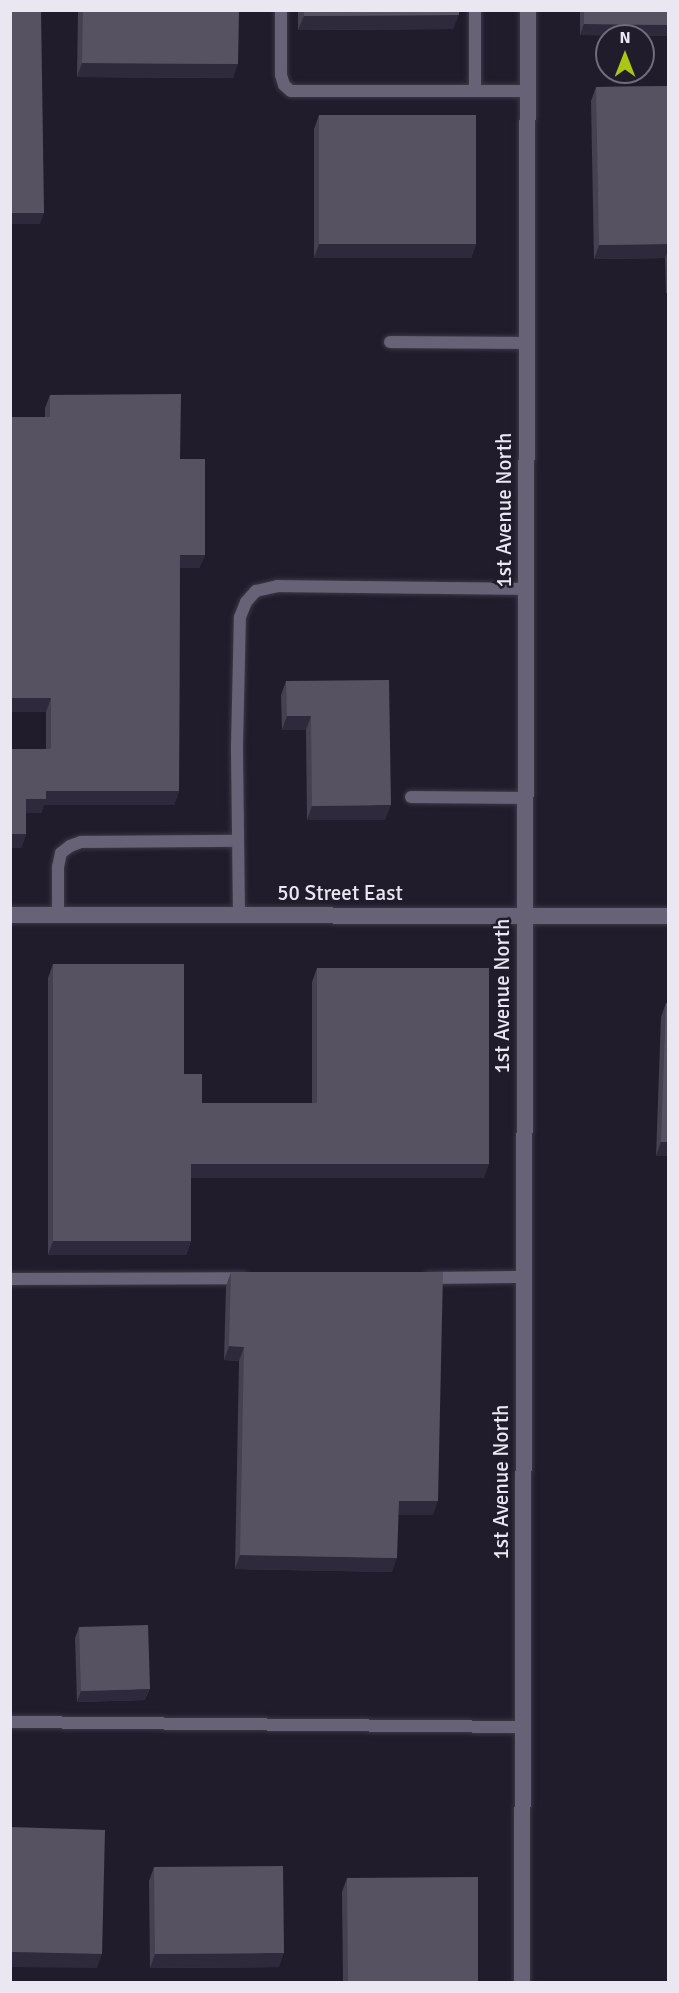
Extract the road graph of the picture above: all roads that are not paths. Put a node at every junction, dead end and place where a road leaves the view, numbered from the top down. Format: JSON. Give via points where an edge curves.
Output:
{"nodes":[{"id":1,"x":280,"y":10,"type":"edge"},
{"id":2,"x":475,"y":10,"type":"edge"},
{"id":3,"x":528,"y":10,"type":"edge"},
{"id":4,"x":475,"y":92,"type":"junction"},
{"id":5,"x":528,"y":92,"type":"junction"},
{"id":6,"x":390,"y":342,"type":"dead end"},
{"id":7,"x":527,"y":343,"type":"junction"},
{"id":8,"x":526,"y":589,"type":"junction"},
{"id":9,"x":411,"y":797,"type":"dead end"},
{"id":10,"x":525,"y":798,"type":"junction"},
{"id":11,"x":238,"y":841,"type":"junction"},
{"id":12,"x":10,"y":915,"type":"edge"},
{"id":13,"x":58,"y":915,"type":"junction"},
{"id":14,"x":239,"y":915,"type":"junction"},
{"id":15,"x":525,"y":916,"type":"junction"},
{"id":16,"x":669,"y":916,"type":"edge"},
{"id":17,"x":525,"y":1277,"type":"junction"},
{"id":18,"x":262,"y":1278,"type":"edge"},
{"id":19,"x":417,"y":1278,"type":"edge"},
{"id":20,"x":10,"y":1279,"type":"edge"},
{"id":21,"x":10,"y":1722,"type":"edge"},
{"id":22,"x":522,"y":1726,"type":"junction"},
{"id":23,"x":522,"y":1983,"type":"edge"}],
"edges":[{"from":1,"to":4,"type":"lane","via":[[281,75],[291,92]]},
{"from":2,"to":4,"type":"lane"},
{"from":3,"to":5,"type":"street","name":"1st Avenue North"},
{"from":4,"to":5,"type":"lane"},
{"from":5,"to":7,"type":"street","name":"1st Avenue North"},
{"from":6,"to":7,"type":"lane"},
{"from":7,"to":8,"type":"street","name":"1st Avenue North"},
{"from":8,"to":10,"type":"street","name":"1st Avenue North"},
{"from":8,"to":11,"type":"lane","via":[[277,586],[256,591],[240,617]]},
{"from":9,"to":10,"type":"lane"},
{"from":10,"to":15,"type":"street","name":"1st Avenue North"},
{"from":11,"to":13,"type":"lane","via":[[81,842],[69,846],[61,853],[58,867]]},
{"from":11,"to":14,"type":"lane"},
{"from":12,"to":13,"type":"street","name":"50 Street East"},
{"from":13,"to":14,"type":"street","name":"50 Street East"},
{"from":14,"to":15,"type":"street","name":"50 Street East"},
{"from":15,"to":16,"type":"street","name":"50 Street East"},
{"from":15,"to":17,"type":"street","name":"1st Avenue North"},
{"from":17,"to":19,"type":"lane"},
{"from":17,"to":22,"type":"street","name":"1st Avenue North"},
{"from":18,"to":20,"type":"lane"},
{"from":21,"to":22,"type":"lane"},
{"from":22,"to":23,"type":"street","name":"1st Avenue North"}]}
